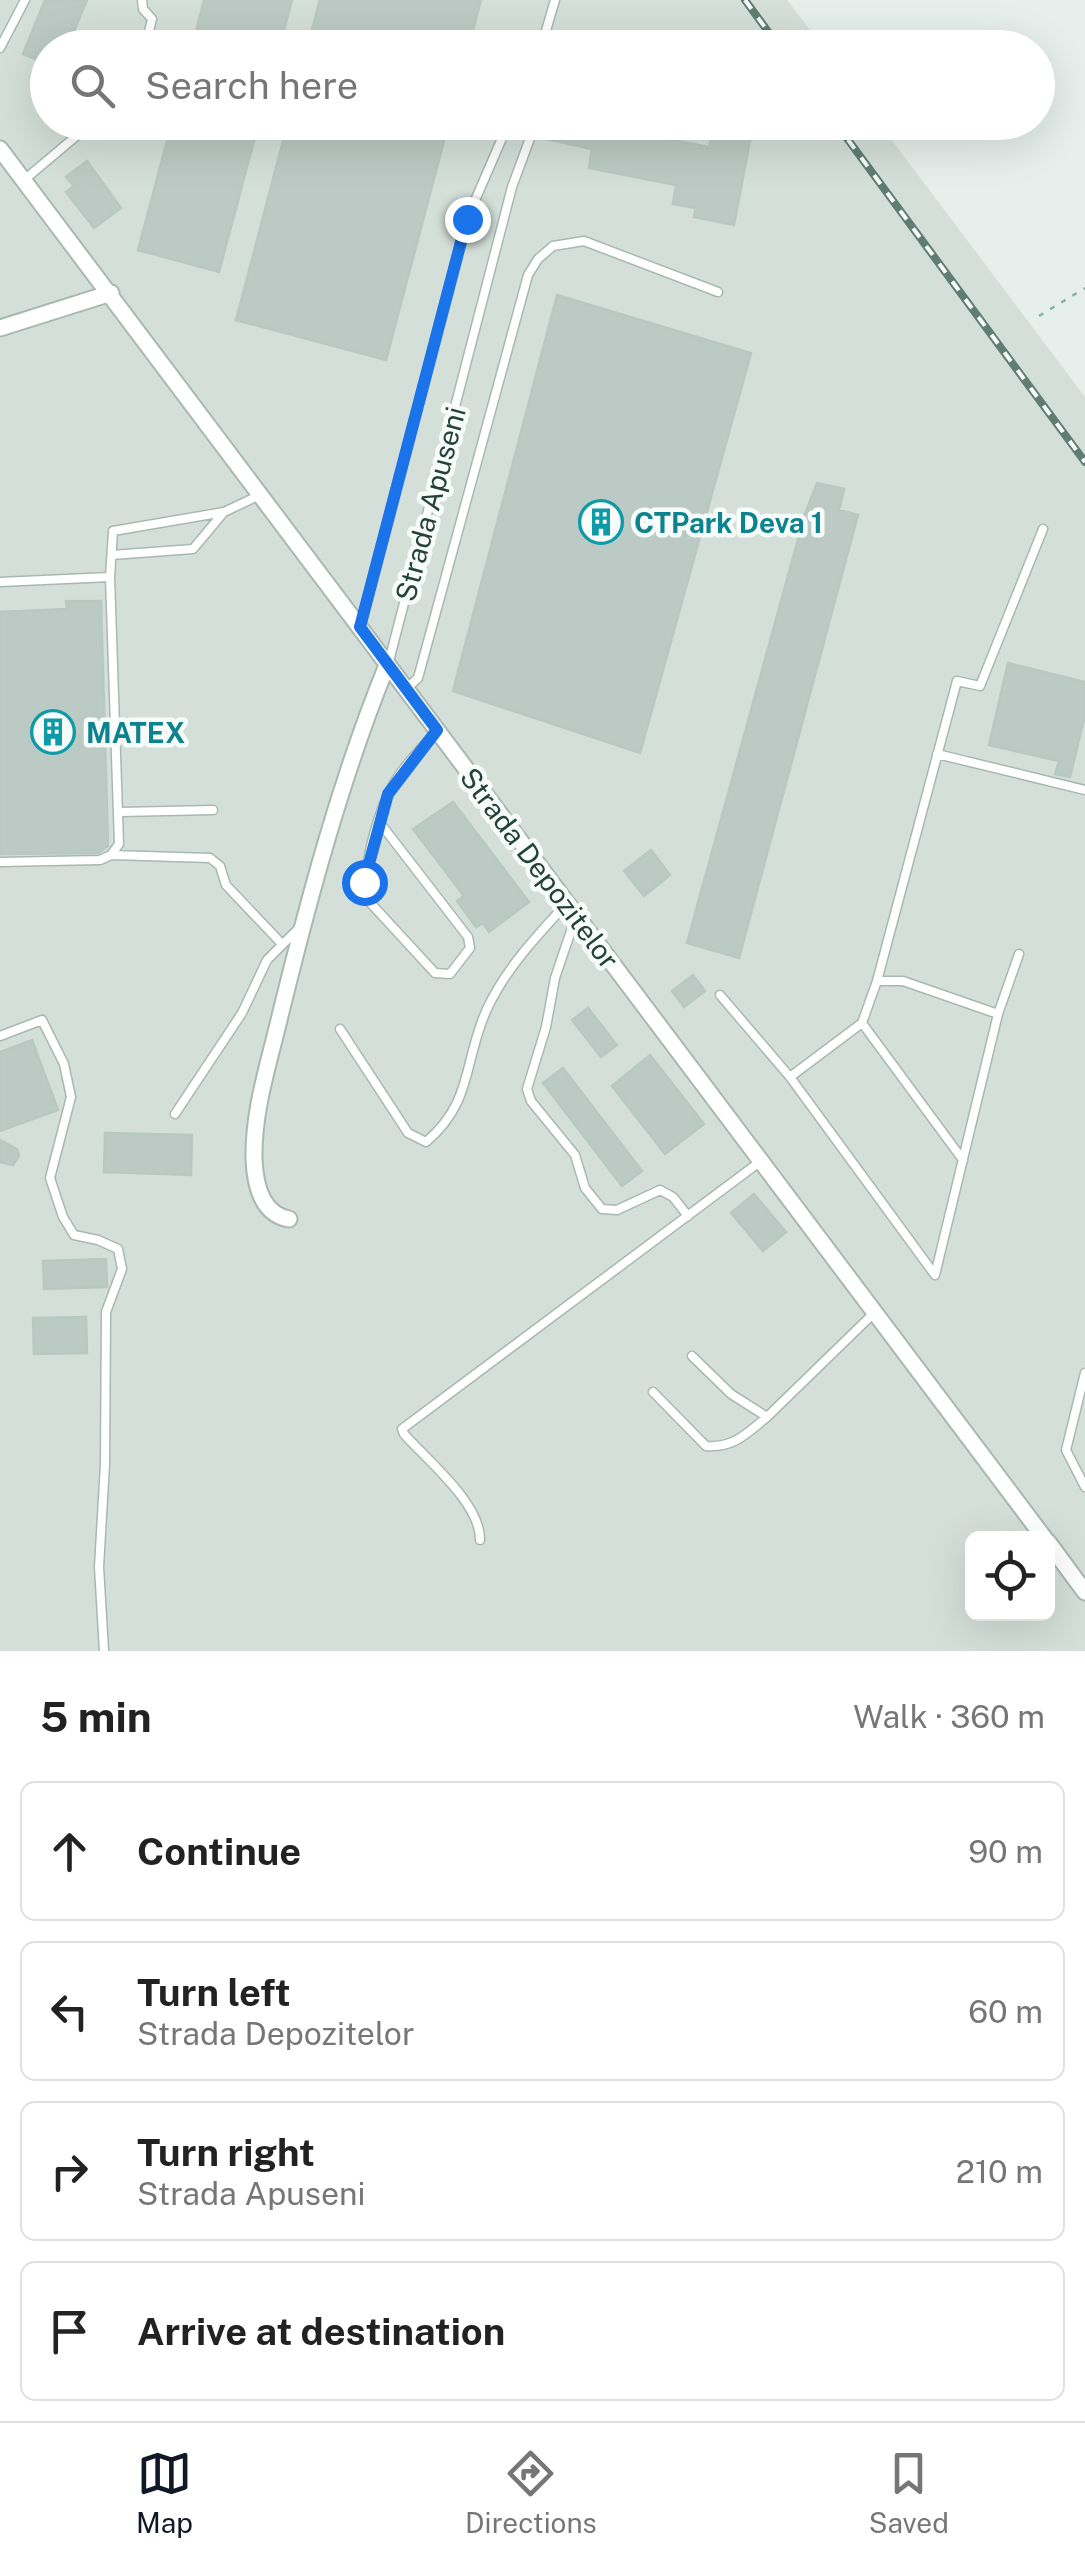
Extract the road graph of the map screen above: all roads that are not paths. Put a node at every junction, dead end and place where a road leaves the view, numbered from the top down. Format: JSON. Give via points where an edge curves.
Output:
{"nodes":[{"id":1,"x":25,"y":0,"type":"edge"},
{"id":2,"x":142,"y":0,"type":"edge"},
{"id":3,"x":555,"y":0,"type":"edge"},
{"id":4,"x":149,"y":30,"type":"edge"},
{"id":5,"x":546,"y":30,"type":"edge"},
{"id":6,"x":0,"y":48,"type":"edge"},
{"id":7,"x":72,"y":140,"type":"edge"},
{"id":8,"x":501,"y":140,"type":"edge"},
{"id":9,"x":529,"y":140,"type":"edge"},
{"id":10,"x":0,"y":148,"type":"edge"},
{"id":11,"x":24,"y":180,"type":"junction"},
{"id":12,"x":718,"y":292,"type":"dead end"},
{"id":13,"x":111,"y":293,"type":"junction"},
{"id":14,"x":0,"y":328,"type":"edge"},
{"id":15,"x":262,"y":494,"type":"junction"},
{"id":16,"x":224,"y":512,"type":"junction"},
{"id":17,"x":1043,"y":530,"type":"dead end"},
{"id":18,"x":112,"y":555,"type":"junction"},
{"id":19,"x":110,"y":576,"type":"junction"},
{"id":20,"x":0,"y":582,"type":"edge"},
{"id":21,"x":360,"y":627,"type":"junction"},
{"id":22,"x":388,"y":665,"type":"junction"},
{"id":23,"x":406,"y":689,"type":"junction"},
{"id":24,"x":437,"y":730,"type":"junction"},
{"id":25,"x":937,"y":754,"type":"junction"},
{"id":26,"x":1085,"y":790,"type":"edge"},
{"id":27,"x":213,"y":810,"type":"dead end"},
{"id":28,"x":120,"y":812,"type":"junction"},
{"id":29,"x":380,"y":823,"type":"junction"},
{"id":30,"x":111,"y":855,"type":"junction"},
{"id":31,"x":0,"y":862,"type":"edge"},
{"id":32,"x":571,"y":909,"type":"junction"},
{"id":33,"x":303,"y":924,"type":"junction"},
{"id":34,"x":282,"y":943,"type":"junction"},
{"id":35,"x":1019,"y":954,"type":"dead end"},
{"id":36,"x":877,"y":981,"type":"junction"},
{"id":37,"x":720,"y":995,"type":"dead end"},
{"id":38,"x":998,"y":1014,"type":"junction"},
{"id":39,"x":862,"y":1023,"type":"junction"},
{"id":40,"x":340,"y":1029,"type":"dead end"},
{"id":41,"x":0,"y":1036,"type":"edge"},
{"id":42,"x":790,"y":1078,"type":"junction"},
{"id":43,"x":175,"y":1114,"type":"dead end"},
{"id":44,"x":963,"y":1160,"type":"junction"},
{"id":45,"x":761,"y":1161,"type":"junction"},
{"id":46,"x":688,"y":1216,"type":"junction"},
{"id":47,"x":289,"y":1219,"type":"dead end"},
{"id":48,"x":875,"y":1312,"type":"junction"},
{"id":49,"x":692,"y":1356,"type":"dead end"},
{"id":50,"x":1085,"y":1373,"type":"edge"},
{"id":51,"x":653,"y":1392,"type":"dead end"},
{"id":52,"x":767,"y":1416,"type":"junction"},
{"id":53,"x":1085,"y":1488,"type":"edge"},
{"id":54,"x":1039,"y":1531,"type":"edge"},
{"id":55,"x":480,"y":1540,"type":"dead end"},
{"id":56,"x":1055,"y":1552,"type":"edge"},
{"id":57,"x":1085,"y":1592,"type":"edge"},
{"id":58,"x":104,"y":1651,"type":"edge"}],
"edges":[{"from":1,"to":6,"type":"lane"},
{"from":2,"to":4,"type":"lane","via":[[152,19]]},
{"from":3,"to":5,"type":"lane"},
{"from":7,"to":11,"type":"lane"},
{"from":8,"to":21,"type":"lane","name":"Strada Apuseni","via":[[467,219]]},
{"from":9,"to":22,"type":"lane","name":"Strada Apuseni"},
{"from":10,"to":11,"type":"street","name":"Strada Depozitelor"},
{"from":11,"to":13,"type":"street","name":"Strada Depozitelor"},
{"from":12,"to":23,"type":"lane","via":[[584,241],[553,246],[538,258],[418,678]]},
{"from":13,"to":14,"type":"street"},
{"from":13,"to":15,"type":"street","name":"Strada Depozitelor"},
{"from":15,"to":16,"type":"lane"},
{"from":15,"to":21,"type":"street","name":"Strada Depozitelor"},
{"from":16,"to":18,"type":"lane","via":[[194,549]]},
{"from":16,"to":18,"type":"lane","via":[[116,529]]},
{"from":17,"to":25,"type":"lane","via":[[980,686],[957,681]]},
{"from":18,"to":19,"type":"lane"},
{"from":19,"to":20,"type":"lane"},
{"from":19,"to":28,"type":"lane"},
{"from":21,"to":22,"type":"street","name":"Strada Depozitelor"},
{"from":22,"to":23,"type":"street","name":"Strada Depozitelor"},
{"from":22,"to":33,"type":"street","name":"Strada Apuseni"},
{"from":23,"to":24,"type":"street","name":"Strada Depozitelor"},
{"from":24,"to":29,"type":"lane","via":[[388,794]]},
{"from":24,"to":32,"type":"street","name":"Strada Depozitelor"},
{"from":25,"to":26,"type":"lane"},
{"from":25,"to":36,"type":"lane"},
{"from":27,"to":28,"type":"lane"},
{"from":28,"to":30,"type":"lane","via":[[119,844]]},
{"from":29,"to":29,"type":"lane","via":[[468,937],[470,948],[450,974],[435,973],[365,897]]},
{"from":30,"to":31,"type":"lane"},
{"from":30,"to":34,"type":"lane","via":[[210,858]]},
{"from":32,"to":40,"type":"lane","via":[[520,954],[497,990],[456,1110],[426,1142],[408,1133]]},
{"from":32,"to":45,"type":"street","name":"Strada Depozitelor"},
{"from":32,"to":46,"type":"lane","via":[[527,1089],[531,1101],[575,1155],[602,1209],[616,1210],[660,1190]]},
{"from":33,"to":34,"type":"lane"},
{"from":33,"to":47,"type":"street","name":"Strada Apuseni","via":[[258,1100],[254,1141],[260,1194],[270,1212]]},
{"from":34,"to":43,"type":"lane"},
{"from":35,"to":38,"type":"lane"},
{"from":36,"to":38,"type":"lane","via":[[903,980]]},
{"from":36,"to":39,"type":"lane"},
{"from":37,"to":42,"type":"lane"},
{"from":38,"to":44,"type":"lane"},
{"from":39,"to":42,"type":"lane"},
{"from":39,"to":44,"type":"lane"},
{"from":41,"to":58,"type":"lane","via":[[42,1020],[64,1064],[71,1097],[50,1178],[74,1235],[118,1249],[122,1269],[106,1312],[99,1567]]},
{"from":42,"to":44,"type":"lane","via":[[935,1275]]},
{"from":45,"to":46,"type":"lane"},
{"from":45,"to":48,"type":"street","name":"Strada Depozitelor"},
{"from":46,"to":55,"type":"lane","via":[[402,1429],[471,1507]]},
{"from":48,"to":52,"type":"lane"},
{"from":48,"to":54,"type":"street","name":"Strada Depozitelor"},
{"from":49,"to":52,"type":"lane","via":[[730,1394]]},
{"from":50,"to":53,"type":"lane","via":[[1066,1450]]},
{"from":51,"to":52,"type":"lane","via":[[706,1446],[724,1447]]},
{"from":56,"to":57,"type":"street","name":"Strada Depozitelor"}]}
